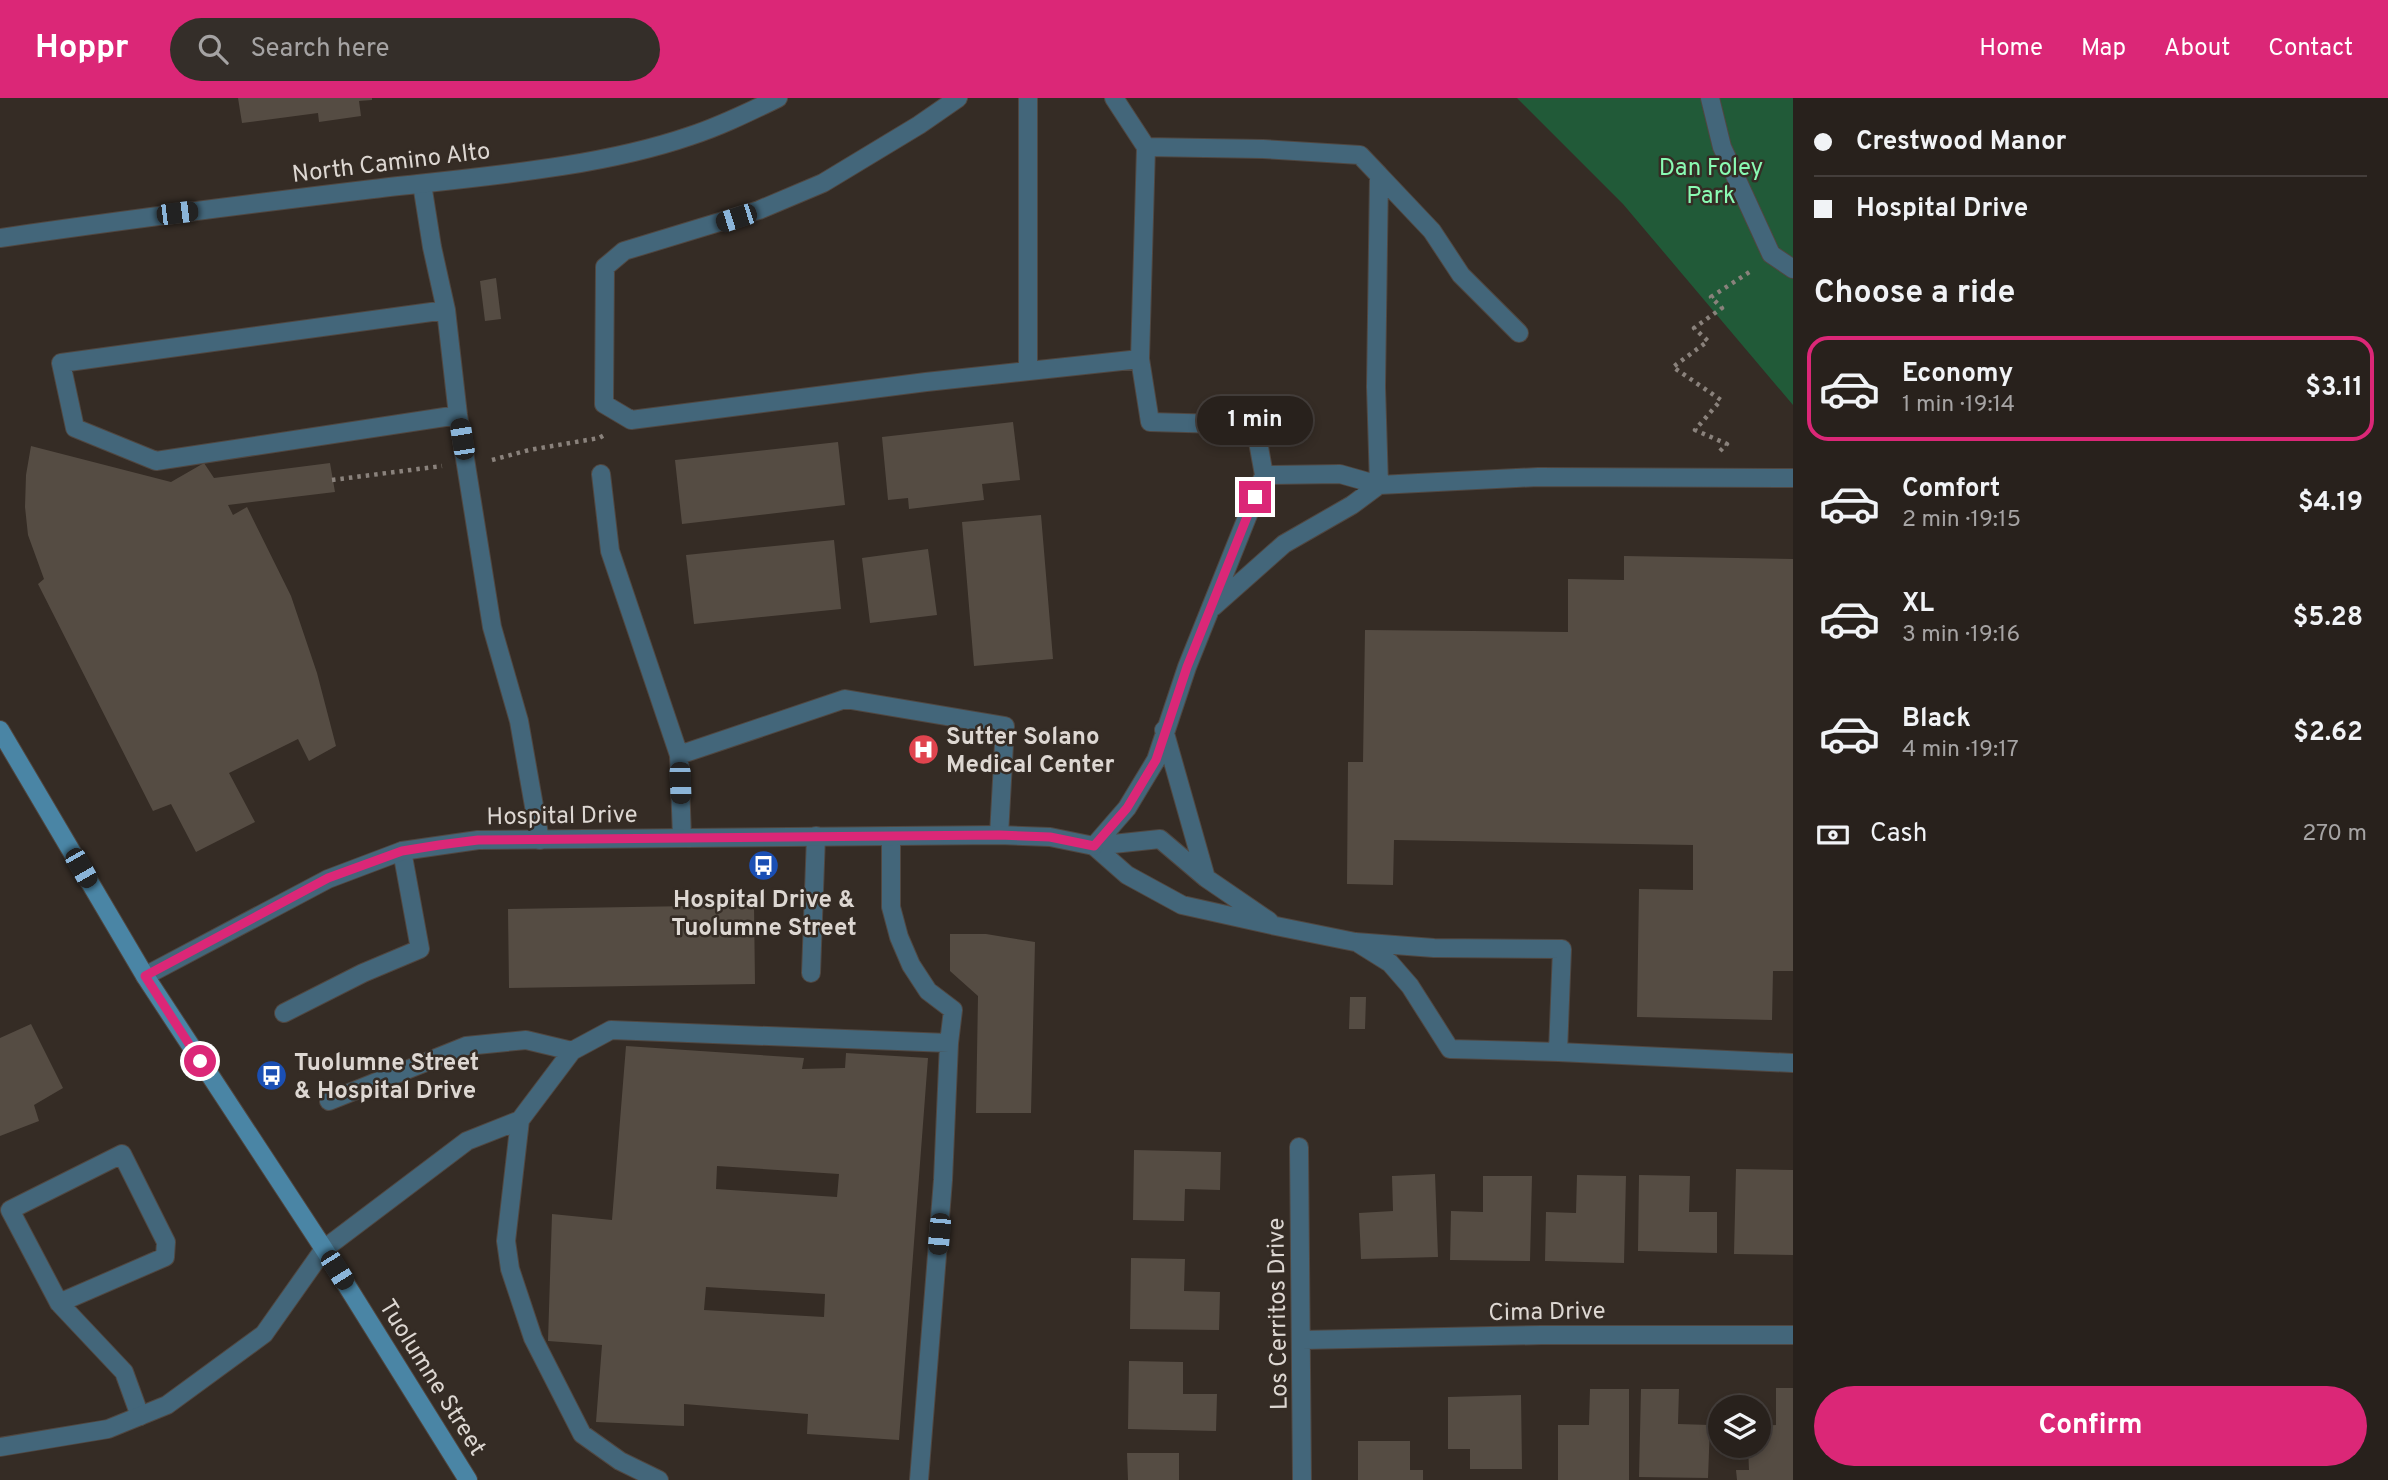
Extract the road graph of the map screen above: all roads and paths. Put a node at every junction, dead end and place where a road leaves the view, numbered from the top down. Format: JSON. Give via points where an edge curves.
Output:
{"nodes":[{"id":1,"x":778,"y":98,"type":"edge"},
{"id":2,"x":958,"y":98,"type":"edge"},
{"id":3,"x":1028,"y":98,"type":"edge"},
{"id":4,"x":1114,"y":98,"type":"edge"},
{"id":5,"x":1710,"y":98,"type":"edge"},
{"id":6,"x":1146,"y":147,"type":"junction"},
{"id":7,"x":1379,"y":175,"type":"junction"},
{"id":8,"x":422,"y":184,"type":"junction"},
{"id":9,"x":0,"y":238,"type":"edge"},
{"id":10,"x":1793,"y":269,"type":"edge"},
{"id":11,"x":1745,"y":276,"type":"dead end"},
{"id":12,"x":446,"y":310,"type":"junction"},
{"id":13,"x":1519,"y":333,"type":"dead end"},
{"id":14,"x":1140,"y":359,"type":"junction"},
{"id":15,"x":1028,"y":370,"type":"junction"},
{"id":16,"x":458,"y":415,"type":"junction"},
{"id":17,"x":601,"y":474,"type":"dead end"},
{"id":18,"x":1264,"y":475,"type":"junction"},
{"id":19,"x":1696,"y":478,"type":"junction"},
{"id":20,"x":1793,"y":478,"type":"edge"},
{"id":21,"x":1379,"y":485,"type":"junction"},
{"id":22,"x":1209,"y":611,"type":"junction"},
{"id":23,"x":0,"y":730,"type":"edge"},
{"id":24,"x":1164,"y":730,"type":"junction"},
{"id":25,"x":679,"y":755,"type":"junction"},
{"id":26,"x":999,"y":835,"type":"junction"},
{"id":27,"x":816,"y":836,"type":"junction"},
{"id":28,"x":891,"y":836,"type":"junction"},
{"id":29,"x":682,"y":837,"type":"junction"},
{"id":30,"x":540,"y":840,"type":"junction"},
{"id":31,"x":1094,"y":846,"type":"junction"},
{"id":32,"x":402,"y":851,"type":"junction"},
{"id":33,"x":1206,"y":878,"type":"junction"},
{"id":34,"x":1276,"y":926,"type":"junction"},
{"id":35,"x":1354,"y":942,"type":"junction"},
{"id":36,"x":811,"y":973,"type":"dead end"},
{"id":37,"x":145,"y":976,"type":"junction"},
{"id":38,"x":284,"y":1013,"type":"dead end"},
{"id":39,"x":948,"y":1044,"type":"junction"},
{"id":40,"x":572,"y":1051,"type":"junction"},
{"id":41,"x":1558,"y":1052,"type":"junction"},
{"id":42,"x":1792,"y":1062,"type":"edge"},
{"id":43,"x":329,"y":1101,"type":"dead end"},
{"id":44,"x":520,"y":1120,"type":"junction"},
{"id":45,"x":1300,"y":1147,"type":"dead end"},
{"id":46,"x":324,"y":1249,"type":"junction"},
{"id":47,"x":59,"y":1303,"type":"junction"},
{"id":48,"x":1793,"y":1335,"type":"edge"},
{"id":49,"x":1302,"y":1340,"type":"junction"},
{"id":50,"x":140,"y":1416,"type":"junction"},
{"id":51,"x":0,"y":1447,"type":"edge"},
{"id":52,"x":468,"y":1480,"type":"edge"},
{"id":53,"x":659,"y":1480,"type":"edge"},
{"id":54,"x":919,"y":1480,"type":"edge"},
{"id":55,"x":1302,"y":1480,"type":"edge"}],
"edges":[{"from":1,"to":8,"type":"street","name":"North Camino Alto","via":[[690,136],[626,154]]},
{"from":2,"to":15,"type":"street","via":[[823,183],[760,210],[624,251],[605,267],[604,404],[631,420]]},
{"from":3,"to":15,"type":"street"},
{"from":4,"to":6,"type":"street"},
{"from":5,"to":10,"type":"street","via":[[1722,147],[1771,254]]},
{"from":6,"to":7,"type":"street","via":[[1360,155]]},
{"from":6,"to":14,"type":"street"},
{"from":7,"to":13,"type":"street","via":[[1432,231],[1461,275]]},
{"from":7,"to":21,"type":"street"},
{"from":8,"to":9,"type":"street","name":"North Camino Alto"},
{"from":8,"to":12,"type":"street"},
{"from":11,"to":19,"type":"path","via":[[1711,297],[1722,308],[1694,328],[1708,341],[1673,367],[1720,400],[1695,430],[1727,444]]},
{"from":12,"to":16,"type":"street"},
{"from":12,"to":16,"type":"street","via":[[61,363],[75,428],[156,461]]},
{"from":14,"to":15,"type":"street"},
{"from":14,"to":18,"type":"street","via":[[1150,422],[1255,425]]},
{"from":16,"to":30,"type":"street","via":[[492,627],[519,721]]},
{"from":17,"to":25,"type":"street","via":[[610,551]]},
{"from":18,"to":21,"type":"street","via":[[1340,474]]},
{"from":18,"to":22,"type":"street"},
{"from":19,"to":20,"type":"street"},
{"from":19,"to":21,"type":"street","via":[[1538,477]]},
{"from":21,"to":22,"type":"street","via":[[1283,544]]},
{"from":22,"to":24,"type":"street"},
{"from":23,"to":37,"type":"main road","name":"Tuolumne Street"},
{"from":24,"to":31,"type":"street","via":[[1156,760],[1127,808]]},
{"from":24,"to":33,"type":"street"},
{"from":25,"to":26,"type":"street","via":[[845,699],[1005,726]]},
{"from":25,"to":29,"type":"street"},
{"from":26,"to":28,"type":"street","name":"Hospital Drive"},
{"from":26,"to":31,"type":"street","name":"Hospital Drive","via":[[1050,837]]},
{"from":27,"to":28,"type":"street","name":"Hospital Drive"},
{"from":27,"to":29,"type":"street","name":"Hospital Drive"},
{"from":27,"to":36,"type":"street"},
{"from":28,"to":39,"type":"street","via":[[891,907],[899,937],[928,991],[953,1010]]},
{"from":29,"to":30,"type":"street","name":"Hospital Drive"},
{"from":30,"to":32,"type":"street","name":"Hospital Drive","via":[[478,840]]},
{"from":31,"to":33,"type":"street","via":[[1160,839]]},
{"from":31,"to":34,"type":"street","via":[[1127,875],[1182,905]]},
{"from":32,"to":37,"type":"street","name":"Hospital Drive","via":[[328,878]]},
{"from":32,"to":38,"type":"street","via":[[420,949]]},
{"from":33,"to":34,"type":"street"},
{"from":34,"to":35,"type":"street"},
{"from":35,"to":41,"type":"street","via":[[1390,963],[1450,1049]]},
{"from":35,"to":41,"type":"street","via":[[1562,949]]},
{"from":37,"to":46,"type":"main road","name":"Tuolumne Street"},
{"from":39,"to":40,"type":"street","via":[[611,1030]]},
{"from":39,"to":54,"type":"street","via":[[943,1180]]},
{"from":40,"to":43,"type":"street","via":[[526,1040],[466,1046]]},
{"from":40,"to":44,"type":"street"},
{"from":41,"to":42,"type":"street"},
{"from":44,"to":46,"type":"street","via":[[467,1140]]},
{"from":44,"to":53,"type":"street","via":[[506,1241],[510,1269],[533,1338],[582,1434],[620,1461]]},
{"from":45,"to":49,"type":"street","name":"Los Cerritos Drive"},
{"from":46,"to":50,"type":"street","via":[[264,1334],[167,1405]]},
{"from":46,"to":52,"type":"main road","name":"Tuolumne Street"},
{"from":47,"to":47,"type":"street","via":[[10,1210],[122,1154],[166,1242],[165,1257]]},
{"from":47,"to":50,"type":"street","via":[[124,1372]]},
{"from":48,"to":49,"type":"street","name":"Cima Drive"},
{"from":49,"to":55,"type":"street","name":"Los Cerritos Drive"},
{"from":50,"to":51,"type":"street","via":[[108,1429]]}]}
